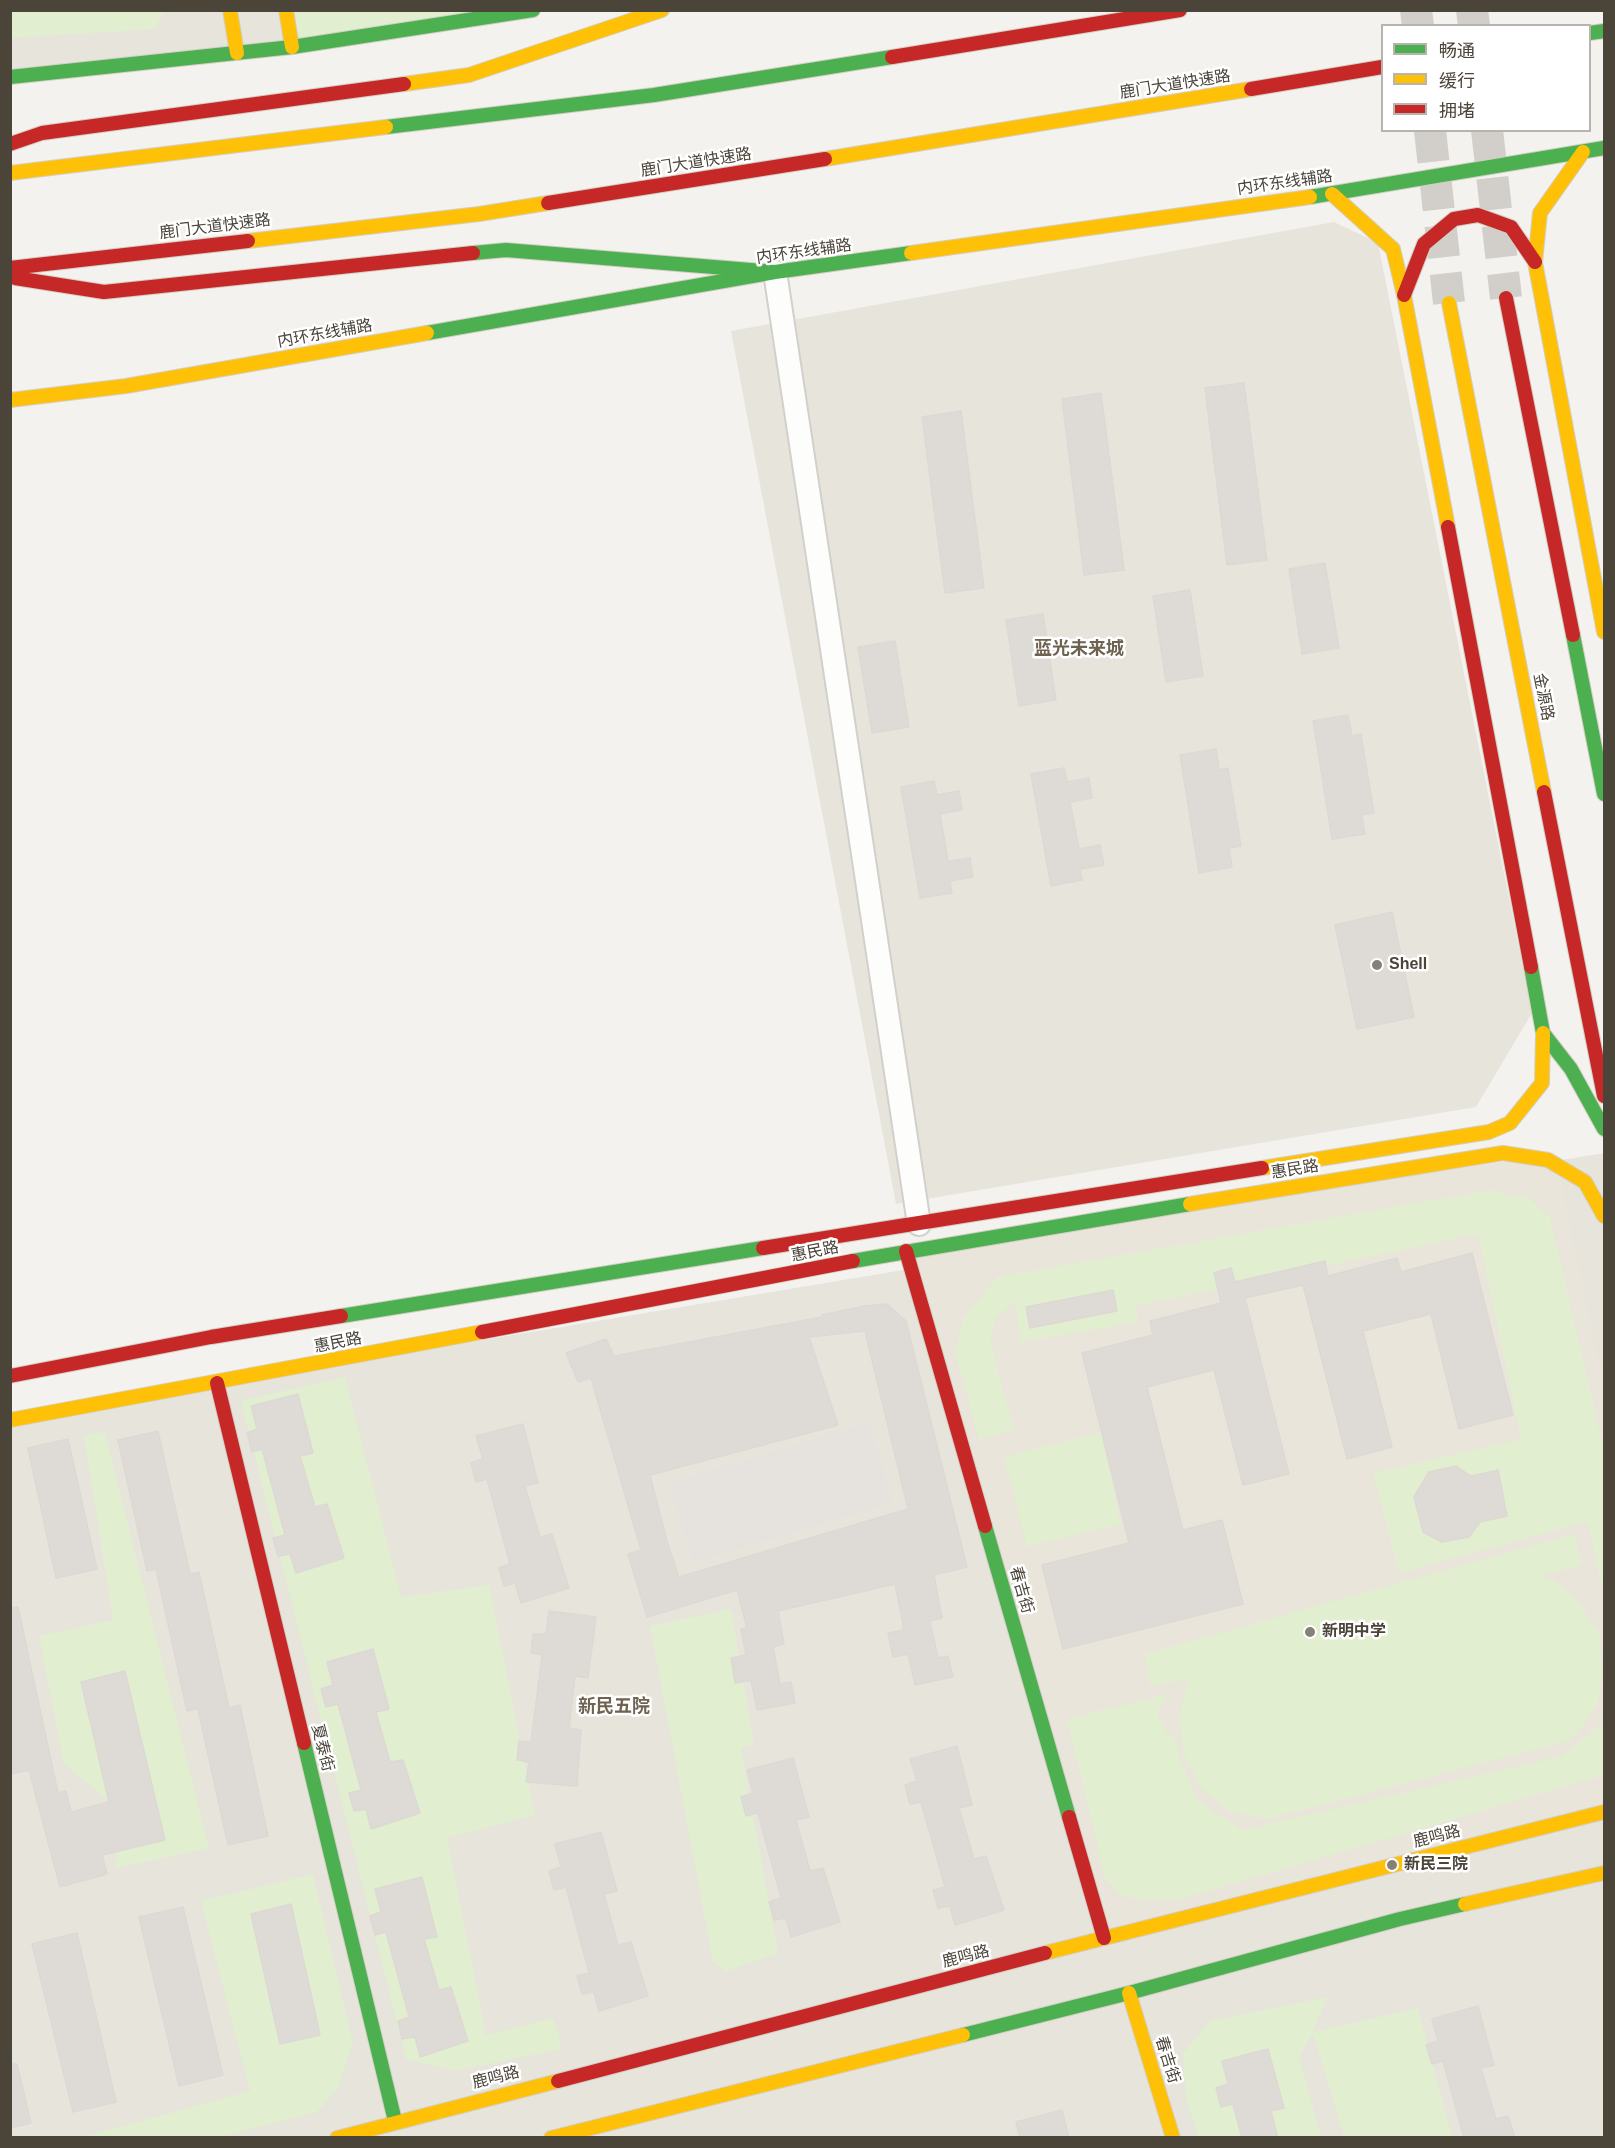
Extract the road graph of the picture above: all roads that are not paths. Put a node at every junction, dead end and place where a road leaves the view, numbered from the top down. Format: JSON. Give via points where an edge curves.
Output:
{"nodes":[{"id":1,"x":230,"y":10,"type":"edge"},
{"id":2,"x":286,"y":10,"type":"edge"},
{"id":3,"x":533,"y":10,"type":"edge"},
{"id":4,"x":662,"y":10,"type":"edge"},
{"id":5,"x":1180,"y":10,"type":"edge"},
{"id":6,"x":292,"y":47,"type":"junction"},
{"id":7,"x":237,"y":53,"type":"junction"},
{"id":8,"x":1381,"y":67,"type":"edge"},
{"id":9,"x":10,"y":77,"type":"edge"},
{"id":10,"x":10,"y":144,"type":"edge"},
{"id":11,"x":1605,"y":148,"type":"edge"},
{"id":12,"x":1583,"y":152,"type":"junction"},
{"id":13,"x":10,"y":173,"type":"edge"},
{"id":14,"x":1332,"y":194,"type":"junction"},
{"id":15,"x":1534,"y":262,"type":"junction"},
{"id":16,"x":10,"y":268,"type":"edge"},
{"id":17,"x":775,"y":272,"type":"junction"},
{"id":18,"x":10,"y":278,"type":"edge"},
{"id":19,"x":1404,"y":295,"type":"junction"},
{"id":20,"x":1506,"y":298,"type":"tunnel mouth"},
{"id":21,"x":1449,"y":303,"type":"tunnel mouth"},
{"id":22,"x":10,"y":400,"type":"edge"},
{"id":23,"x":1605,"y":632,"type":"edge"},
{"id":24,"x":1605,"y":794,"type":"edge"},
{"id":25,"x":1543,"y":1033,"type":"junction"},
{"id":26,"x":1605,"y":1096,"type":"edge"},
{"id":27,"x":1605,"y":1129,"type":"edge"},
{"id":28,"x":1605,"y":1216,"type":"edge"},
{"id":29,"x":919,"y":1224,"type":"junction"},
{"id":30,"x":906,"y":1251,"type":"junction"},
{"id":31,"x":10,"y":1376,"type":"edge"},
{"id":32,"x":217,"y":1383,"type":"junction"},
{"id":33,"x":10,"y":1420,"type":"edge"},
{"id":34,"x":1605,"y":1812,"type":"edge"},
{"id":35,"x":1605,"y":1873,"type":"edge"},
{"id":36,"x":1104,"y":1938,"type":"junction"},
{"id":37,"x":1129,"y":1993,"type":"junction"},
{"id":38,"x":395,"y":2121,"type":"junction"},
{"id":39,"x":337,"y":2138,"type":"edge"},
{"id":40,"x":552,"y":2138,"type":"edge"},
{"id":41,"x":1173,"y":2138,"type":"edge"}],
"edges":[{"from":1,"to":7,"type":"main road"},
{"from":2,"to":6,"type":"main road"},
{"from":3,"to":6,"type":"main road"},
{"from":4,"to":10,"type":"main road","via":[[470,75],[42,133]]},
{"from":5,"to":13,"type":"main road","via":[[654,95]]},
{"from":6,"to":7,"type":"main road"},
{"from":7,"to":9,"type":"main road"},
{"from":8,"to":16,"type":"main road","name":"鹿门大道快速路","via":[[479,214]]},
{"from":11,"to":12,"type":"main road","name":"内环东线辅路"},
{"from":12,"to":14,"type":"main road","name":"内环东线辅路"},
{"from":12,"to":15,"type":"main road","via":[[1540,213]]},
{"from":14,"to":17,"type":"main road","name":"内环东线辅路"},
{"from":14,"to":19,"type":"main road","name":"惠民路","via":[[1393,249]]},
{"from":15,"to":19,"type":"main road","via":[[1511,227],[1478,215],[1454,219],[1424,244]]},
{"from":15,"to":23,"type":"main road"},
{"from":17,"to":18,"type":"main road","via":[[506,250],[104,292]]},
{"from":17,"to":22,"type":"main road","name":"内环东线辅路","via":[[138,384]]},
{"from":17,"to":29,"type":"street"},
{"from":19,"to":25,"type":"main road","name":"惠民路"},
{"from":20,"to":24,"type":"main road"},
{"from":21,"to":26,"type":"main road","name":"金源路"},
{"from":25,"to":27,"type":"main road","via":[[1571,1069]]},
{"from":25,"to":29,"type":"main road","name":"惠民路","via":[[1542,1083],[1510,1124],[1489,1132]]},
{"from":28,"to":30,"type":"main road","name":"惠民路","via":[[1585,1182],[1548,1160],[1503,1153]]},
{"from":29,"to":31,"type":"main road","name":"惠民路","via":[[212,1337]]},
{"from":30,"to":32,"type":"main road","name":"惠民路"},
{"from":30,"to":36,"type":"main road","name":"春吉街"},
{"from":32,"to":33,"type":"main road","name":"惠民路"},
{"from":32,"to":38,"type":"main road","name":"夏泰街"},
{"from":34,"to":36,"type":"main road","name":"鹿鸣路"},
{"from":35,"to":37,"type":"main road","via":[[1400,1919]]},
{"from":36,"to":38,"type":"main road","name":"鹿鸣路"},
{"from":37,"to":40,"type":"main road"},
{"from":37,"to":41,"type":"main road","name":"春吉街"},
{"from":38,"to":39,"type":"main road","name":"鹿鸣路"}]}
